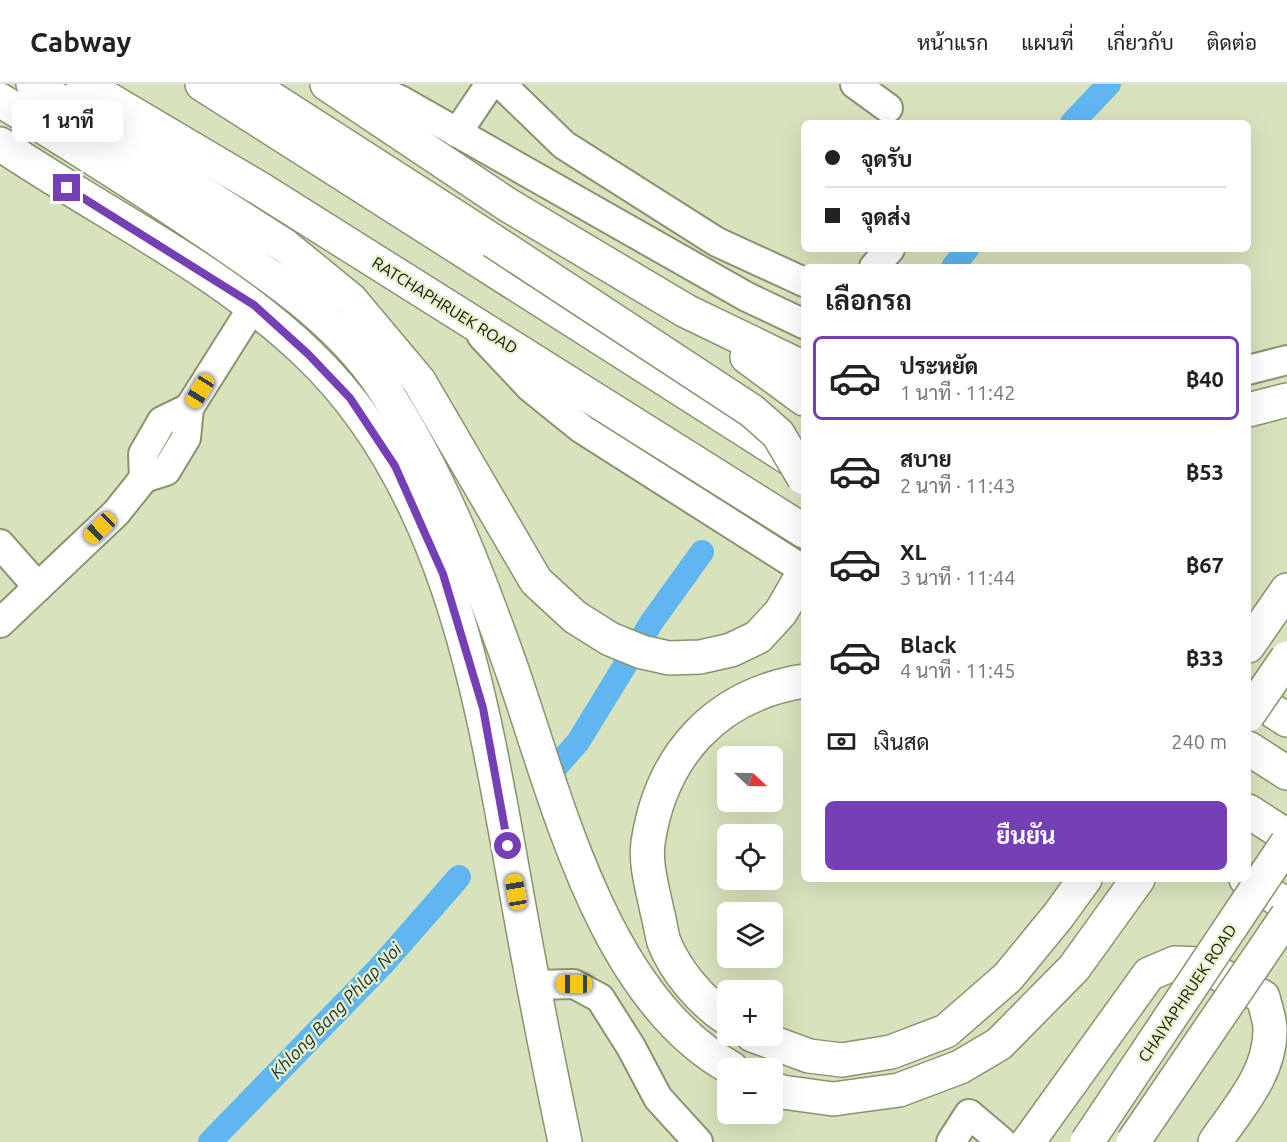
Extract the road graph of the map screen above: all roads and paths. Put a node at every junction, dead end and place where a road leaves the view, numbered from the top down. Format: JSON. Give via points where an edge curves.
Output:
{"nodes":[{"id":1,"x":33,"y":84,"type":"edge"},
{"id":2,"x":83,"y":84,"type":"edge"},
{"id":3,"x":202,"y":84,"type":"edge"},
{"id":4,"x":249,"y":84,"type":"edge"},
{"id":5,"x":327,"y":84,"type":"edge"},
{"id":6,"x":365,"y":84,"type":"edge"},
{"id":7,"x":490,"y":84,"type":"edge"},
{"id":8,"x":501,"y":84,"type":"edge"},
{"id":9,"x":855,"y":84,"type":"edge"},
{"id":10,"x":405,"y":92,"type":"edge"},
{"id":11,"x":0,"y":100,"type":"edge"},
{"id":12,"x":888,"y":108,"type":"dead end"},
{"id":13,"x":457,"y":133,"type":"junction"},
{"id":14,"x":0,"y":144,"type":"edge"},
{"id":15,"x":887,"y":252,"type":"edge"},
{"id":16,"x":877,"y":264,"type":"edge"},
{"id":17,"x":801,"y":281,"type":"edge"},
{"id":18,"x":254,"y":305,"type":"junction"},
{"id":19,"x":686,"y":311,"type":"junction"},
{"id":20,"x":461,"y":314,"type":"junction"},
{"id":21,"x":801,"y":323,"type":"edge"},
{"id":22,"x":1287,"y":360,"type":"edge"},
{"id":23,"x":801,"y":367,"type":"edge"},
{"id":24,"x":1251,"y":369,"type":"edge"},
{"id":25,"x":801,"y":397,"type":"edge"},
{"id":26,"x":1287,"y":400,"type":"edge"},
{"id":27,"x":1251,"y":409,"type":"edge"},
{"id":28,"x":801,"y":465,"type":"edge"},
{"id":29,"x":801,"y":473,"type":"edge"},
{"id":30,"x":801,"y":529,"type":"edge"},
{"id":31,"x":0,"y":544,"type":"edge"},
{"id":32,"x":801,"y":569,"type":"edge"},
{"id":33,"x":801,"y":579,"type":"edge"},
{"id":34,"x":38,"y":587,"type":"junction"},
{"id":35,"x":1287,"y":590,"type":"edge"},
{"id":36,"x":0,"y":622,"type":"edge"},
{"id":37,"x":1251,"y":642,"type":"edge"},
{"id":38,"x":1287,"y":658,"type":"edge"},
{"id":39,"x":801,"y":682,"type":"edge"},
{"id":40,"x":1251,"y":697,"type":"edge"},
{"id":41,"x":1251,"y":711,"type":"edge"},
{"id":42,"x":1287,"y":720,"type":"edge"},
{"id":43,"x":1251,"y":750,"type":"edge"},
{"id":44,"x":1287,"y":773,"type":"edge"},
{"id":45,"x":1251,"y":814,"type":"edge"},
{"id":46,"x":1287,"y":836,"type":"edge"},
{"id":47,"x":1287,"y":843,"type":"edge"},
{"id":48,"x":1287,"y":860,"type":"edge"},
{"id":49,"x":1083,"y":882,"type":"edge"},
{"id":50,"x":1136,"y":882,"type":"edge"},
{"id":51,"x":1251,"y":882,"type":"edge"},
{"id":52,"x":1287,"y":905,"type":"edge"},
{"id":53,"x":1287,"y":916,"type":"edge"},
{"id":54,"x":1287,"y":943,"type":"edge"},
{"id":55,"x":533,"y":985,"type":"junction"},
{"id":56,"x":717,"y":1012,"type":"edge"},
{"id":57,"x":782,"y":1046,"type":"edge"},
{"id":58,"x":717,"y":1059,"type":"edge"},
{"id":59,"x":783,"y":1092,"type":"edge"},
{"id":60,"x":564,"y":1142,"type":"edge"},
{"id":61,"x":698,"y":1142,"type":"edge"},
{"id":62,"x":951,"y":1142,"type":"edge"},
{"id":63,"x":1002,"y":1142,"type":"edge"},
{"id":64,"x":1028,"y":1142,"type":"edge"},
{"id":65,"x":1087,"y":1142,"type":"edge"},
{"id":66,"x":1096,"y":1142,"type":"edge"},
{"id":67,"x":1133,"y":1142,"type":"edge"},
{"id":68,"x":1150,"y":1142,"type":"edge"},
{"id":69,"x":1215,"y":1142,"type":"edge"}],
"edges":[{"from":1,"to":33,"type":"main road","via":[[276,240],[351,300],[419,381],[536,580],[575,617],[610,639],[651,654],[700,657],[731,650],[758,637],[781,612]]},
{"from":2,"to":20,"type":"main road","name":"RATCHAPHRUEK ROAD"},
{"from":3,"to":28,"type":"main road"},
{"from":4,"to":29,"type":"main road","bridge":true,"via":[[752,411],[778,434]]},
{"from":5,"to":19,"type":"main road","via":[[508,205]]},
{"from":6,"to":10,"type":"street"},
{"from":7,"to":13,"type":"street"},
{"from":8,"to":17,"type":"street","via":[[564,145],[717,242]]},
{"from":9,"to":12,"type":"street"},
{"from":10,"to":13,"type":"street"},
{"from":11,"to":58,"type":"main road","via":[[126,177],[250,261],[345,340],[381,384],[440,491],[473,565],[561,817],[629,969],[657,1007],[688,1038]]},
{"from":13,"to":21,"type":"street","via":[[747,297]]},
{"from":14,"to":18,"type":"main road"},
{"from":15,"to":16,"type":"street"},
{"from":18,"to":34,"type":"street","via":[[189,408],[186,438],[166,471],[144,478],[116,513]]},
{"from":18,"to":55,"type":"main road","via":[[350,398],[395,466],[443,574],[483,708]]},
{"from":19,"to":23,"type":"main road"},
{"from":19,"to":25,"type":"main road"},
{"from":20,"to":30,"type":"main road","name":"RATCHAPHRUEK ROAD"},
{"from":20,"to":32,"type":"street","via":[[530,387],[582,429]]},
{"from":22,"to":24,"type":"street"},
{"from":26,"to":27,"type":"main road"},
{"from":31,"to":34,"type":"street"},
{"from":34,"to":36,"type":"street"},
{"from":35,"to":37,"type":"main road"},
{"from":38,"to":41,"type":"main road","bridge":true},
{"from":39,"to":56,"type":"main road","via":[[761,690],[725,708],[686,747],[662,791],[648,844],[650,879],[665,943],[687,981]]},
{"from":40,"to":42,"type":"main road"},
{"from":43,"to":44,"type":"main road"},
{"from":45,"to":46,"type":"main road"},
{"from":47,"to":65,"type":"main road","name":"CHAIYAPHRUEK ROAD","bridge":true},
{"from":48,"to":66,"type":"main road"},
{"from":49,"to":57,"type":"main road","via":[[1008,977],[946,1030],[891,1052],[843,1060],[809,1056]]},
{"from":50,"to":59,"type":"main road","via":[[1074,968],[999,1044],[960,1067],[899,1090],[833,1099]]},
{"from":51,"to":52,"type":"main road"},
{"from":53,"to":67,"type":"main road","bridge":true},
{"from":54,"to":68,"type":"main road"},
{"from":55,"to":60,"type":"main road"},
{"from":55,"to":61,"type":"street","via":[[574,984],[600,998],[632,1047],[658,1098]]},
{"from":62,"to":63,"type":"street","via":[[969,1114]]},
{"from":64,"to":69,"type":"main road","via":[[1149,974],[1175,963],[1200,964],[1263,997],[1270,1028],[1260,1077]]}]}
